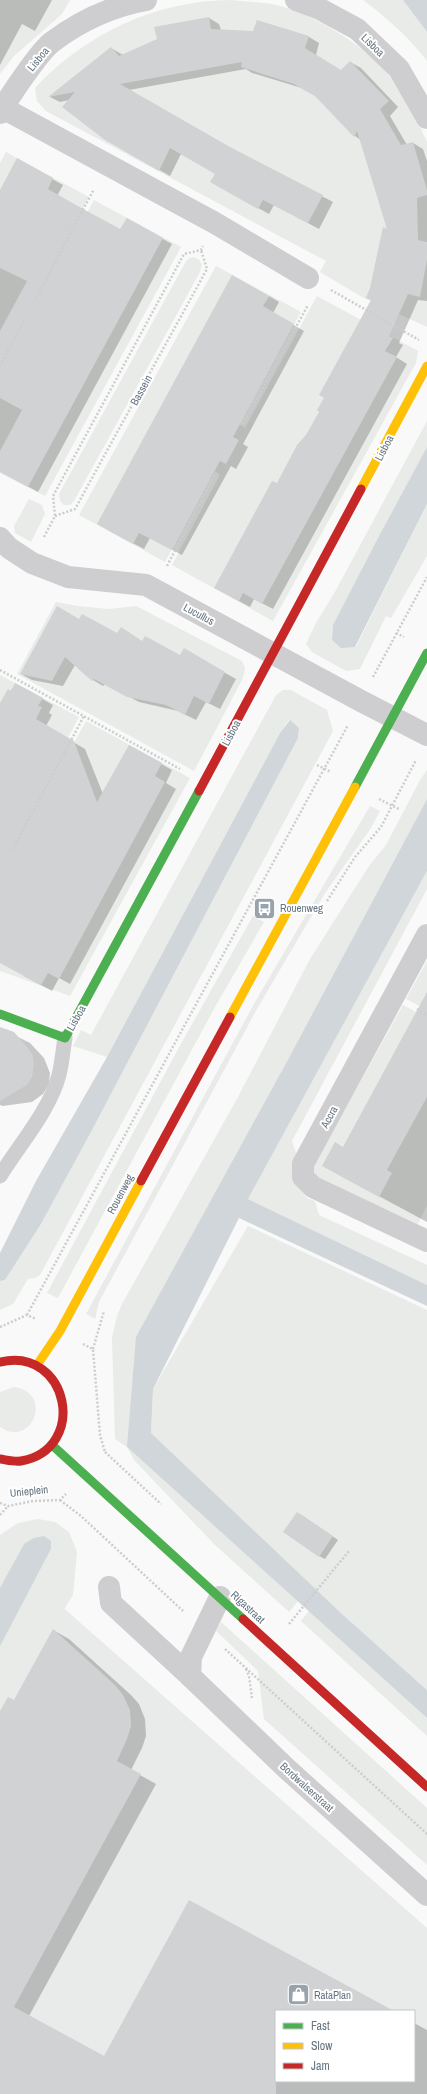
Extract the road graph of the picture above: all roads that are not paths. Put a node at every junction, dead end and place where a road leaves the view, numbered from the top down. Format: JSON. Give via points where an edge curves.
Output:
{"nodes":[{"id":1,"x":146,"y":0,"type":"edge"},
{"id":2,"x":296,"y":0,"type":"edge"},
{"id":3,"x":94,"y":9,"type":"edge"},
{"id":4,"x":1,"y":110,"type":"edge"},
{"id":5,"x":427,"y":118,"type":"edge"},
{"id":6,"x":313,"y":281,"type":"road end"},
{"id":7,"x":427,"y":366,"type":"edge"},
{"id":8,"x":0,"y":538,"type":"edge"},
{"id":9,"x":427,"y":653,"type":"edge"},
{"id":10,"x":274,"y":654,"type":"junction"},
{"id":11,"x":392,"y":718,"type":"junction"},
{"id":12,"x":427,"y":735,"type":"edge"},
{"id":13,"x":427,"y":936,"type":"edge"},
{"id":14,"x":0,"y":1014,"type":"edge"},
{"id":15,"x":65,"y":1038,"type":"junction"},
{"id":16,"x":6,"y":1153,"type":"edge"},
{"id":17,"x":0,"y":1176,"type":"edge"},
{"id":18,"x":427,"y":1241,"type":"edge"},
{"id":19,"x":0,"y":1362,"type":"edge"},
{"id":20,"x":37,"y":1365,"type":"junction"},
{"id":21,"x":52,"y":1445,"type":"junction"},
{"id":22,"x":0,"y":1459,"type":"edge"},
{"id":23,"x":109,"y":1587,"type":"dead end"},
{"id":24,"x":220,"y":1597,"type":"junction"},
{"id":25,"x":190,"y":1676,"type":"junction"},
{"id":26,"x":427,"y":1787,"type":"edge"},
{"id":27,"x":427,"y":1895,"type":"edge"}],
"edges":[{"from":1,"to":3,"type":"street","name":"Lisboa"},
{"from":2,"to":5,"type":"street","name":"Lisboa","via":[[320,9],[357,29],[399,69]]},
{"from":3,"to":4,"type":"street","name":"Lisboa","via":[[51,43]]},
{"from":4,"to":6,"type":"street","via":[[215,223]]},
{"from":7,"to":10,"type":"street","name":"Lisboa"},
{"from":8,"to":10,"type":"street","name":"Lucullus","via":[[9,548],[32,563],[68,577],[146,585]]},
{"from":9,"to":11,"type":"street","name":"Rouenweg"},
{"from":10,"to":11,"type":"street","name":"Lucullus"},
{"from":10,"to":15,"type":"street","name":"Lisboa"},
{"from":11,"to":12,"type":"street","name":"Lucullus"},
{"from":11,"to":20,"type":"street","name":"Rouenweg","via":[[60,1331]]},
{"from":13,"to":18,"type":"street","name":"Accra","via":[[303,1164],[303,1177],[313,1187]]},
{"from":14,"to":15,"type":"street","name":"Lisboa"},
{"from":15,"to":16,"type":"lane","via":[[59,1076],[38,1122]]},
{"from":16,"to":17,"type":"lane"},
{"from":19,"to":20,"type":"street","via":[[14,1360]]},
{"from":20,"to":21,"type":"street","via":[[50,1374],[59,1386],[64,1400],[62,1430]]},
{"from":21,"to":22,"type":"street","via":[[37,1456],[26,1460],[15,1462]]},
{"from":21,"to":24,"type":"street","name":"Rigastraat"},
{"from":23,"to":25,"type":"street","name":"Bordwalserstraat","via":[[111,1603]]},
{"from":24,"to":25,"type":"street","via":[[191,1657]]},
{"from":24,"to":26,"type":"street","name":"Rigastraat"},
{"from":25,"to":27,"type":"street","name":"Bordwalserstraat","via":[[282,1764]]}]}
